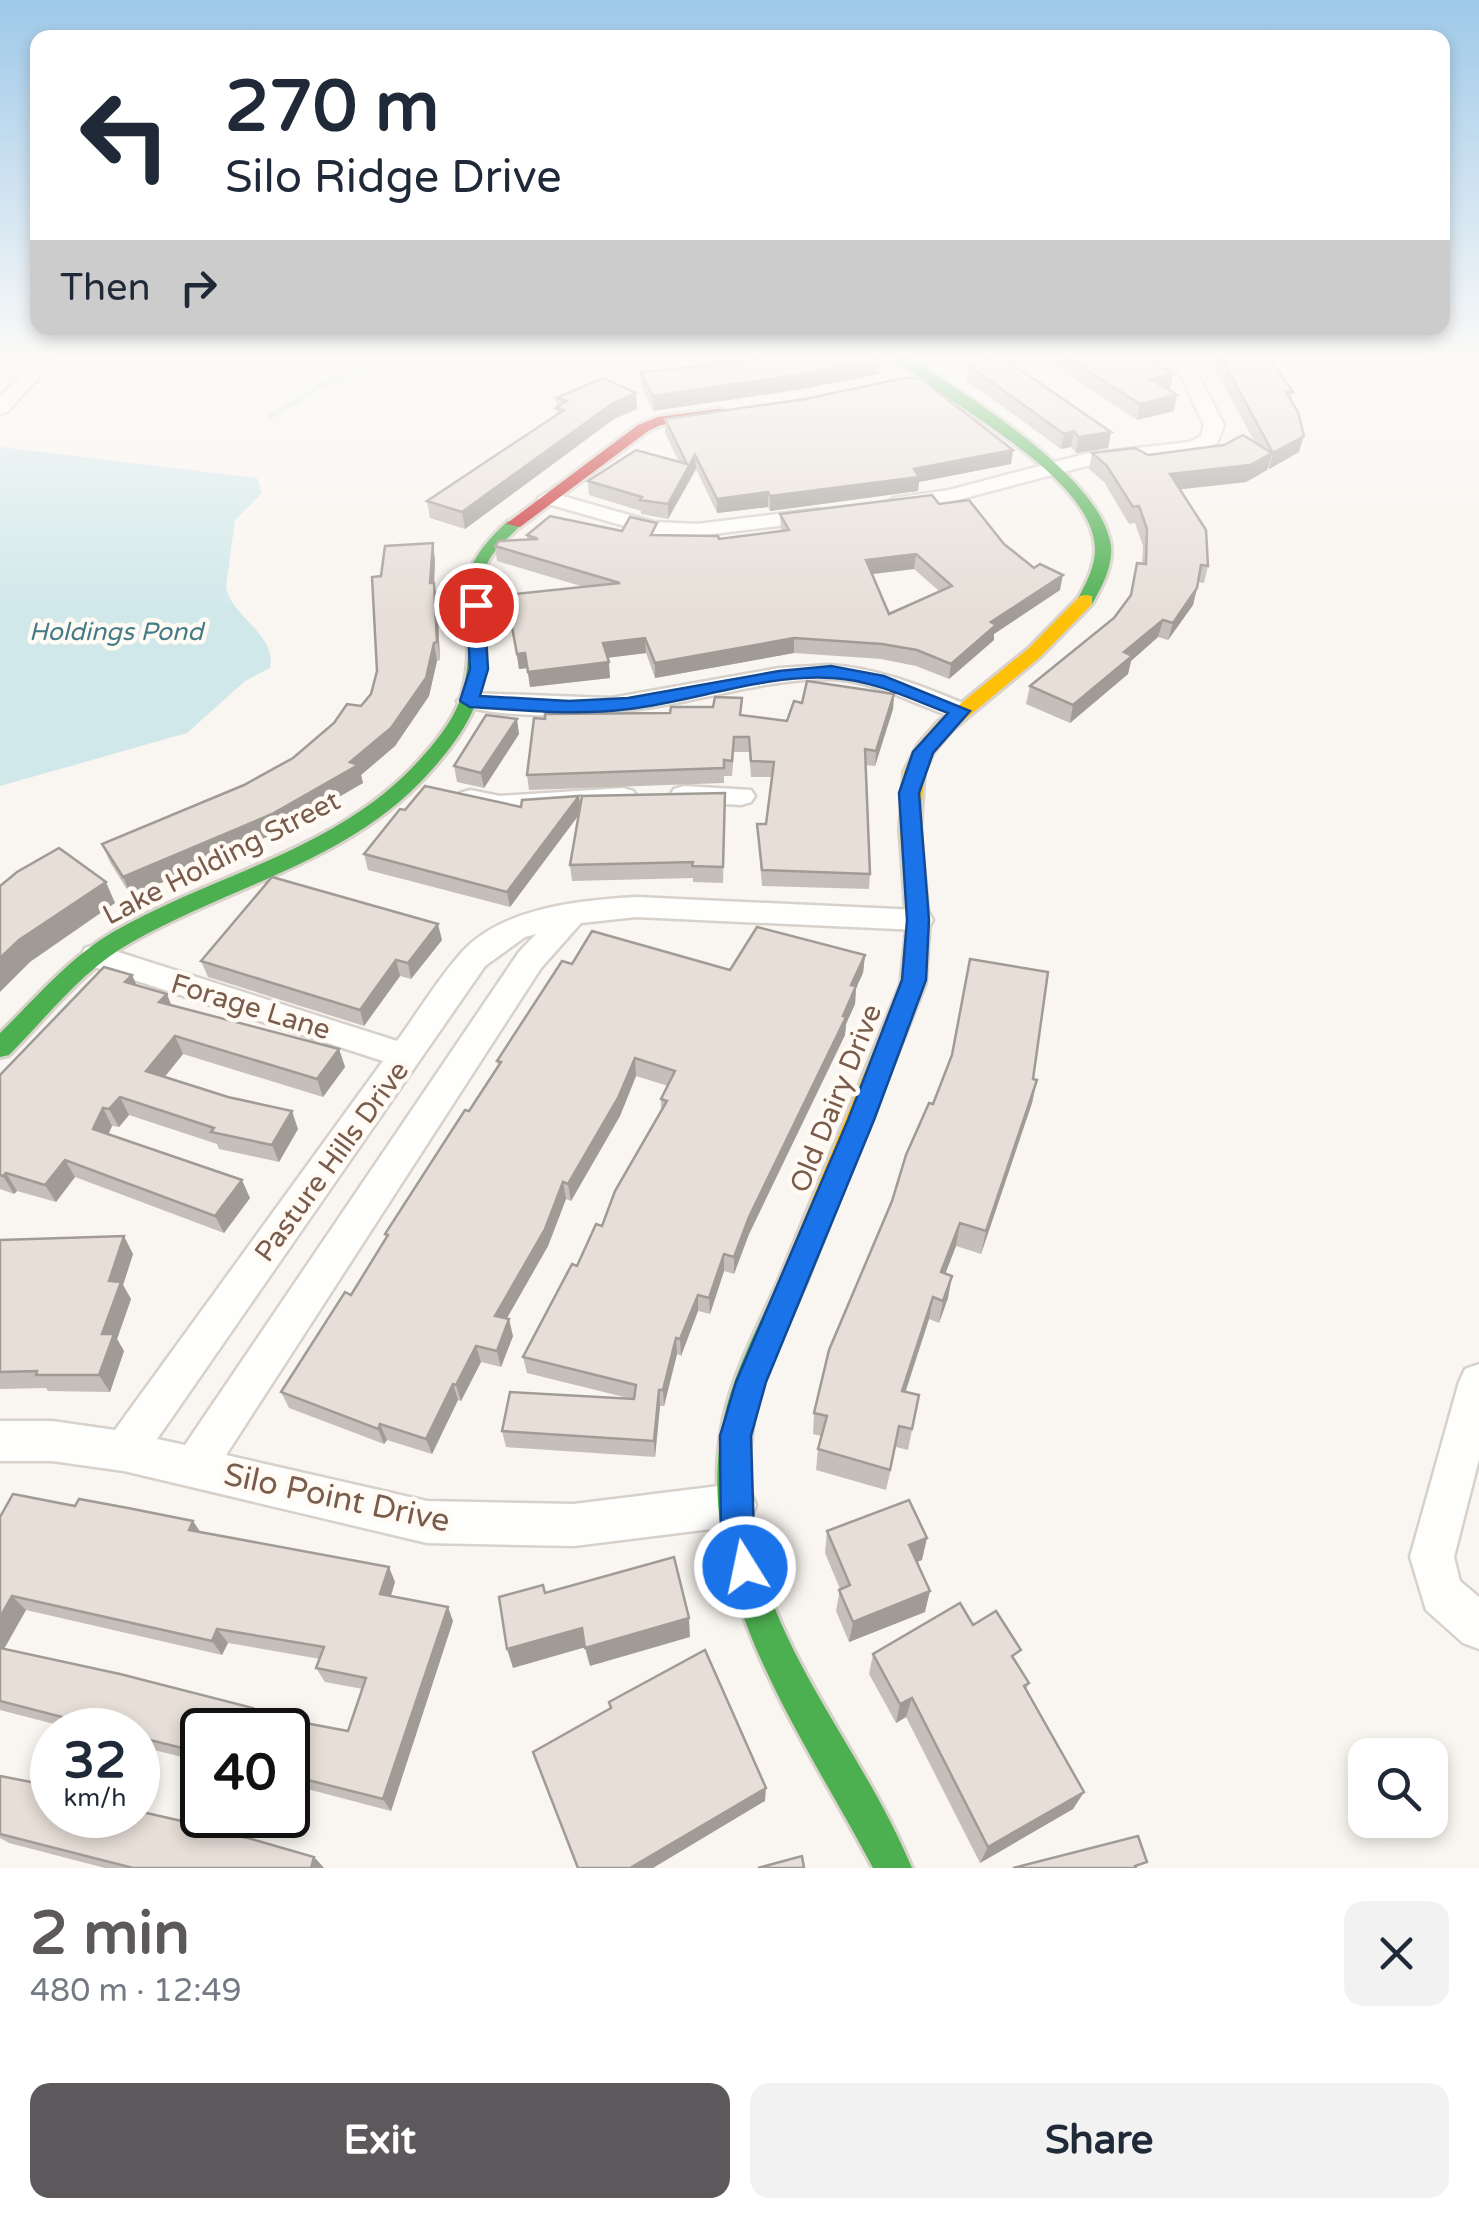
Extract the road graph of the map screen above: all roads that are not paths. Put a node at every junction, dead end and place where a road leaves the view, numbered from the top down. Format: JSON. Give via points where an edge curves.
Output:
{"nodes":[{"id":1,"x":624,"y":442,"type":"edge"},
{"id":2,"x":1016,"y":442,"type":"edge"},
{"id":3,"x":1204,"y":442,"type":"edge"},
{"id":4,"x":1052,"y":469,"type":"junction"},
{"id":5,"x":548,"y":498,"type":"junction"},
{"id":6,"x":864,"y":508,"type":"edge"},
{"id":7,"x":832,"y":513,"type":"edge"},
{"id":8,"x":470,"y":701,"type":"junction"},
{"id":9,"x":961,"y":711,"type":"junction"},
{"id":10,"x":409,"y":782,"type":"junction"},
{"id":11,"x":741,"y":796,"type":"dead end"},
{"id":12,"x":572,"y":914,"type":"junction"},
{"id":13,"x":918,"y":920,"type":"junction"},
{"id":14,"x":96,"y":956,"type":"junction"},
{"id":15,"x":0,"y":1048,"type":"edge"},
{"id":16,"x":406,"y":1056,"type":"junction"},
{"id":17,"x":1475,"y":1410,"type":"edge"},
{"id":18,"x":0,"y":1441,"type":"edge"},
{"id":19,"x":124,"y":1451,"type":"junction"},
{"id":20,"x":194,"y":1467,"type":"junction"},
{"id":21,"x":735,"y":1505,"type":"junction"},
{"id":22,"x":1479,"y":1628,"type":"edge"},
{"id":23,"x":893,"y":1868,"type":"edge"}],
"edges":[{"from":1,"to":5,"type":"street","name":"Lake Holding Street"},
{"from":2,"to":4,"type":"street","name":"Old Dairy Drive"},
{"from":3,"to":4,"type":"street"},
{"from":4,"to":6,"type":"street","via":[[950,496]]},
{"from":4,"to":9,"type":"street","name":"Old Dairy Drive","via":[[1096,518],[1103,568],[1090,597],[1057,632]]},
{"from":5,"to":7,"type":"street","via":[[682,530]]},
{"from":5,"to":8,"type":"street","name":"Lake Holding Street","via":[[478,556],[473,576],[479,669]]},
{"from":8,"to":9,"type":"street","via":[[628,704],[831,672],[877,680]]},
{"from":8,"to":10,"type":"street","name":"Lake Holding Street"},
{"from":9,"to":13,"type":"street","name":"Old Dairy Drive","via":[[923,752],[909,793]]},
{"from":10,"to":11,"type":"street","via":[[500,805]]},
{"from":10,"to":14,"type":"street","name":"Lake Holding Street","via":[[347,830],[155,920]]},
{"from":12,"to":13,"type":"street","name":"Pasture Hills Drive","via":[[636,907]]},
{"from":12,"to":16,"type":"street","name":"Pasture Hills Drive","via":[[516,929],[474,958]]},
{"from":12,"to":20,"type":"street","name":"Pasture Hills Drive","via":[[530,960]]},
{"from":13,"to":21,"type":"street","name":"Old Dairy Drive","via":[[914,980],[751,1382],[736,1436]]},
{"from":14,"to":15,"type":"street","name":"Lake Holding Street"},
{"from":14,"to":16,"type":"street","name":"Forage Lane"},
{"from":16,"to":19,"type":"street","name":"Pasture Hills Drive"},
{"from":17,"to":22,"type":"street","via":[[1432,1557],[1442,1594]]},
{"from":18,"to":19,"type":"street","name":"Silo Point Drive"},
{"from":19,"to":20,"type":"street","name":"Silo Point Drive"},
{"from":20,"to":21,"type":"street","name":"Silo Point Drive","via":[[427,1522],[574,1525]]},
{"from":21,"to":23,"type":"street","name":"Old Dairy Drive","via":[[752,1597],[796,1696]]}]}
